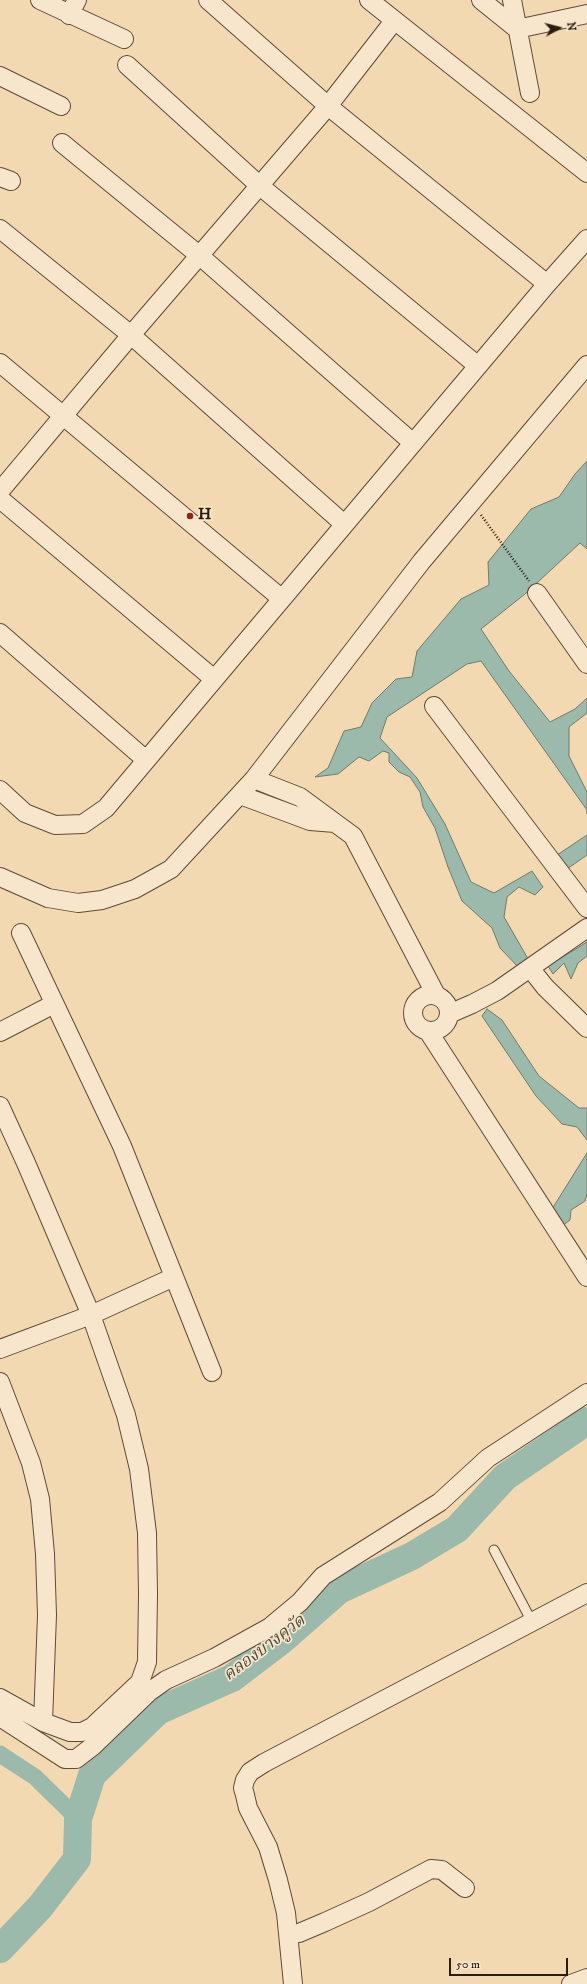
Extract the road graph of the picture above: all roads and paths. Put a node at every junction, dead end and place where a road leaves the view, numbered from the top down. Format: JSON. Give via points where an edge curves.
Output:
{"nodes":[{"id":1,"x":40,"y":0,"type":"edge"},
{"id":2,"x":208,"y":0,"type":"edge"},
{"id":3,"x":369,"y":0,"type":"edge"},
{"id":4,"x":481,"y":0,"type":"edge"},
{"id":5,"x":512,"y":0,"type":"edge"},
{"id":6,"x":73,"y":8,"type":"edge"},
{"id":7,"x":587,"y":14,"type":"edge"},
{"id":8,"x":394,"y":21,"type":"junction"},
{"id":9,"x":517,"y":29,"type":"junction"},
{"id":10,"x":124,"y":40,"type":"dead end"},
{"id":11,"x":127,"y":65,"type":"dead end"},
{"id":12,"x":0,"y":76,"type":"edge"},
{"id":13,"x":530,"y":93,"type":"dead end"},
{"id":14,"x":61,"y":106,"type":"dead end"},
{"id":15,"x":328,"y":106,"type":"junction"},
{"id":16,"x":62,"y":143,"type":"dead end"},
{"id":17,"x":587,"y":173,"type":"edge"},
{"id":18,"x":260,"y":186,"type":"junction"},
{"id":19,"x":0,"y":229,"type":"edge"},
{"id":20,"x":587,"y":239,"type":"edge"},
{"id":21,"x":200,"y":256,"type":"junction"},
{"id":22,"x":547,"y":284,"type":"junction"},
{"id":23,"x":131,"y":334,"type":"junction"},
{"id":24,"x":0,"y":363,"type":"edge"},
{"id":25,"x":478,"y":366,"type":"junction"},
{"id":26,"x":587,"y":366,"type":"edge"},
{"id":27,"x":63,"y":416,"type":"junction"},
{"id":28,"x":413,"y":443,"type":"junction"},
{"id":29,"x":0,"y":492,"type":"edge"},
{"id":30,"x":0,"y":498,"type":"edge"},
{"id":31,"x":472,"y":502,"type":"junction"},
{"id":32,"x":344,"y":524,"type":"junction"},
{"id":33,"x":537,"y":593,"type":"joint"},
{"id":34,"x":282,"y":599,"type":"junction"},
{"id":35,"x":0,"y":633,"type":"edge"},
{"id":36,"x":587,"y":664,"type":"edge"},
{"id":37,"x":214,"y":679,"type":"junction"},
{"id":38,"x":434,"y":706,"type":"dead end"},
{"id":39,"x":146,"y":760,"type":"junction"},
{"id":40,"x":254,"y":779,"type":"junction"},
{"id":41,"x":0,"y":790,"type":"edge"},
{"id":42,"x":240,"y":795,"type":"junction"},
{"id":43,"x":335,"y":823,"type":"junction"},
{"id":44,"x":0,"y":876,"type":"edge"},
{"id":45,"x":587,"y":908,"type":"edge"},
{"id":46,"x":587,"y":928,"type":"edge"},
{"id":47,"x":21,"y":933,"type":"dead end"},
{"id":48,"x":537,"y":977,"type":"junction"},
{"id":49,"x":436,"y":995,"type":"junction"},
{"id":50,"x":54,"y":1004,"type":"junction"},
{"id":51,"x":449,"y":1014,"type":"junction"},
{"id":52,"x":587,"y":1028,"type":"edge"},
{"id":53,"x":428,"y":1031,"type":"junction"},
{"id":54,"x":0,"y":1032,"type":"edge"},
{"id":55,"x":0,"y":1106,"type":"edge"},
{"id":56,"x":174,"y":1277,"type":"junction"},
{"id":57,"x":587,"y":1277,"type":"edge"},
{"id":58,"x":91,"y":1315,"type":"junction"},
{"id":59,"x":0,"y":1349,"type":"edge"},
{"id":60,"x":212,"y":1372,"type":"dead end"},
{"id":61,"x":0,"y":1382,"type":"edge"},
{"id":62,"x":587,"y":1393,"type":"edge"},
{"id":63,"x":494,"y":1550,"type":"dead end"},
{"id":64,"x":587,"y":1593,"type":"edge"},
{"id":65,"x":532,"y":1622,"type":"junction"},
{"id":66,"x":0,"y":1698,"type":"edge"},
{"id":67,"x":0,"y":1717,"type":"edge"},
{"id":68,"x":43,"y":1722,"type":"junction"},
{"id":69,"x":465,"y":1888,"type":"dead end"},
{"id":70,"x":288,"y":1934,"type":"junction"},
{"id":71,"x":587,"y":1978,"type":"edge"},
{"id":72,"x":293,"y":1984,"type":"edge"},
{"id":73,"x":571,"y":1984,"type":"edge"}],
"edges":[{"from":1,"to":6,"type":"street"},
{"from":2,"to":15,"type":"street"},
{"from":3,"to":8,"type":"street"},
{"from":4,"to":9,"type":"street"},
{"from":5,"to":9,"type":"street"},
{"from":6,"to":10,"type":"street"},
{"from":7,"to":9,"type":"street"},
{"from":8,"to":15,"type":"street"},
{"from":8,"to":17,"type":"street"},
{"from":9,"to":13,"type":"street"},
{"from":11,"to":18,"type":"street"},
{"from":12,"to":14,"type":"street"},
{"from":15,"to":18,"type":"street"},
{"from":15,"to":22,"type":"street"},
{"from":16,"to":21,"type":"street"},
{"from":18,"to":21,"type":"street"},
{"from":18,"to":25,"type":"street"},
{"from":19,"to":23,"type":"street"},
{"from":20,"to":22,"type":"street"},
{"from":21,"to":23,"type":"street"},
{"from":21,"to":28,"type":"street"},
{"from":22,"to":25,"type":"street"},
{"from":23,"to":27,"type":"street"},
{"from":23,"to":32,"type":"street"},
{"from":24,"to":27,"type":"street"},
{"from":25,"to":28,"type":"street"},
{"from":26,"to":31,"type":"street"},
{"from":27,"to":29,"type":"street"},
{"from":27,"to":34,"type":"street"},
{"from":28,"to":32,"type":"street"},
{"from":30,"to":37,"type":"street"},
{"from":31,"to":33,"type":"path"},
{"from":31,"to":40,"type":"street","via":[[422,561]]},
{"from":32,"to":34,"type":"street"},
{"from":33,"to":36,"type":"street"},
{"from":34,"to":37,"type":"street"},
{"from":35,"to":39,"type":"street"},
{"from":37,"to":39,"type":"street"},
{"from":38,"to":45,"type":"street"},
{"from":39,"to":41,"type":"street","via":[[106,808],[83,824],[55,825],[25,813]]},
{"from":40,"to":42,"type":"street"},
{"from":40,"to":43,"type":"street","via":[[300,797]]},
{"from":42,"to":43,"type":"street","via":[[310,821]]},
{"from":42,"to":44,"type":"street","via":[[171,869],[135,890],[102,900],[78,903],[48,898]]},
{"from":43,"to":49,"type":"street","via":[[353,836]]},
{"from":46,"to":48,"type":"street"},
{"from":47,"to":50,"type":"street"},
{"from":48,"to":51,"type":"street","via":[[497,991]]},
{"from":48,"to":52,"type":"street"},
{"from":49,"to":51,"type":"street","via":[[446,1002]]},
{"from":49,"to":53,"type":"street","via":[[424,995],[413,1008],[412,1014],[417,1025]]},
{"from":50,"to":54,"type":"street"},
{"from":50,"to":56,"type":"street","via":[[122,1146]]},
{"from":51,"to":53,"type":"street","via":[[444,1025]]},
{"from":53,"to":57,"type":"street"},
{"from":55,"to":58,"type":"street"},
{"from":56,"to":58,"type":"street"},
{"from":56,"to":60,"type":"street"},
{"from":58,"to":59,"type":"street"},
{"from":58,"to":68,"type":"street","via":[[126,1415],[139,1469],[147,1533],[147,1662],[140,1682],[92,1727],[82,1732],[70,1732]]},
{"from":61,"to":68,"type":"street","via":[[31,1462],[40,1499],[47,1615]]},
{"from":62,"to":67,"type":"street","via":[[488,1458],[440,1502],[323,1576],[300,1602],[270,1627],[214,1658],[166,1680],[148,1692],[93,1746],[76,1759],[65,1759]]},
{"from":63,"to":65,"type":"lane"},
{"from":64,"to":65,"type":"street"},
{"from":65,"to":70,"type":"street","via":[[250,1772],[243,1788],[248,1808],[268,1847],[286,1914]]},
{"from":66,"to":68,"type":"street"},
{"from":69,"to":70,"type":"street","via":[[442,1870],[430,1869],[331,1920]]},
{"from":70,"to":72,"type":"street"},
{"from":71,"to":73,"type":"street"}]}
